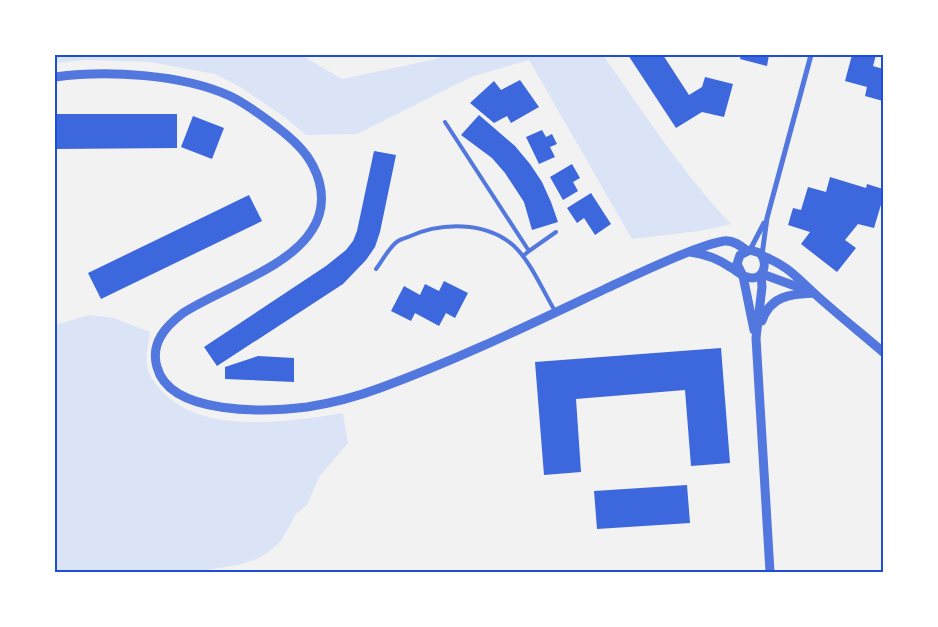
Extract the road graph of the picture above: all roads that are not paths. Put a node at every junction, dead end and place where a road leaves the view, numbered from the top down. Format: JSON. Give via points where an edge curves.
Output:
{"nodes":[{"id":1,"x":811,"y":55,"type":"edge"},
{"id":2,"x":55,"y":77,"type":"edge"},
{"id":3,"x":445,"y":122,"type":"dead end"},
{"id":4,"x":766,"y":218,"type":"junction"},
{"id":5,"x":556,"y":232,"type":"dead end"},
{"id":6,"x":749,"y":250,"type":"junction"},
{"id":7,"x":529,"y":251,"type":"junction"},
{"id":8,"x":690,"y":252,"type":"junction"},
{"id":9,"x":762,"y":255,"type":"junction"},
{"id":10,"x":523,"y":256,"type":"junction"},
{"id":11,"x":376,"y":269,"type":"dead end"},
{"id":12,"x":742,"y":275,"type":"junction"},
{"id":13,"x":762,"y":275,"type":"junction"},
{"id":14,"x":814,"y":293,"type":"junction"},
{"id":15,"x":555,"y":312,"type":"junction"},
{"id":16,"x":756,"y":338,"type":"junction"},
{"id":17,"x":883,"y":352,"type":"edge"},
{"id":18,"x":770,"y":572,"type":"edge"}],
"edges":[{"from":1,"to":4,"type":"street"},
{"from":2,"to":15,"type":"street","via":[[137,75],[217,91],[252,108],[290,138],[304,151],[315,170],[322,207],[303,242],[278,261],[183,313],[162,334],[155,352],[158,370],[168,386],[186,398],[219,407],[252,409],[304,407],[338,401],[426,371]]},
{"from":3,"to":7,"type":"lane"},
{"from":4,"to":6,"type":"street"},
{"from":4,"to":9,"type":"street"},
{"from":5,"to":7,"type":"lane"},
{"from":6,"to":8,"type":"street","via":[[729,241],[716,242]]},
{"from":6,"to":9,"type":"street"},
{"from":6,"to":12,"type":"street","via":[[738,260]]},
{"from":7,"to":10,"type":"lane"},
{"from":8,"to":12,"type":"street","via":[[705,254]]},
{"from":8,"to":15,"type":"street"},
{"from":9,"to":13,"type":"street","via":[[765,265]]},
{"from":9,"to":14,"type":"street","via":[[793,272]]},
{"from":10,"to":11,"type":"lane","via":[[495,234],[471,227],[445,226],[418,232],[397,242]]},
{"from":10,"to":15,"type":"lane"},
{"from":12,"to":13,"type":"street","via":[[754,278]]},
{"from":12,"to":16,"type":"street"},
{"from":13,"to":14,"type":"street"},
{"from":13,"to":16,"type":"street"},
{"from":14,"to":16,"type":"street","via":[[787,296],[771,304],[764,313]]},
{"from":14,"to":17,"type":"street"},
{"from":16,"to":18,"type":"street"}]}
